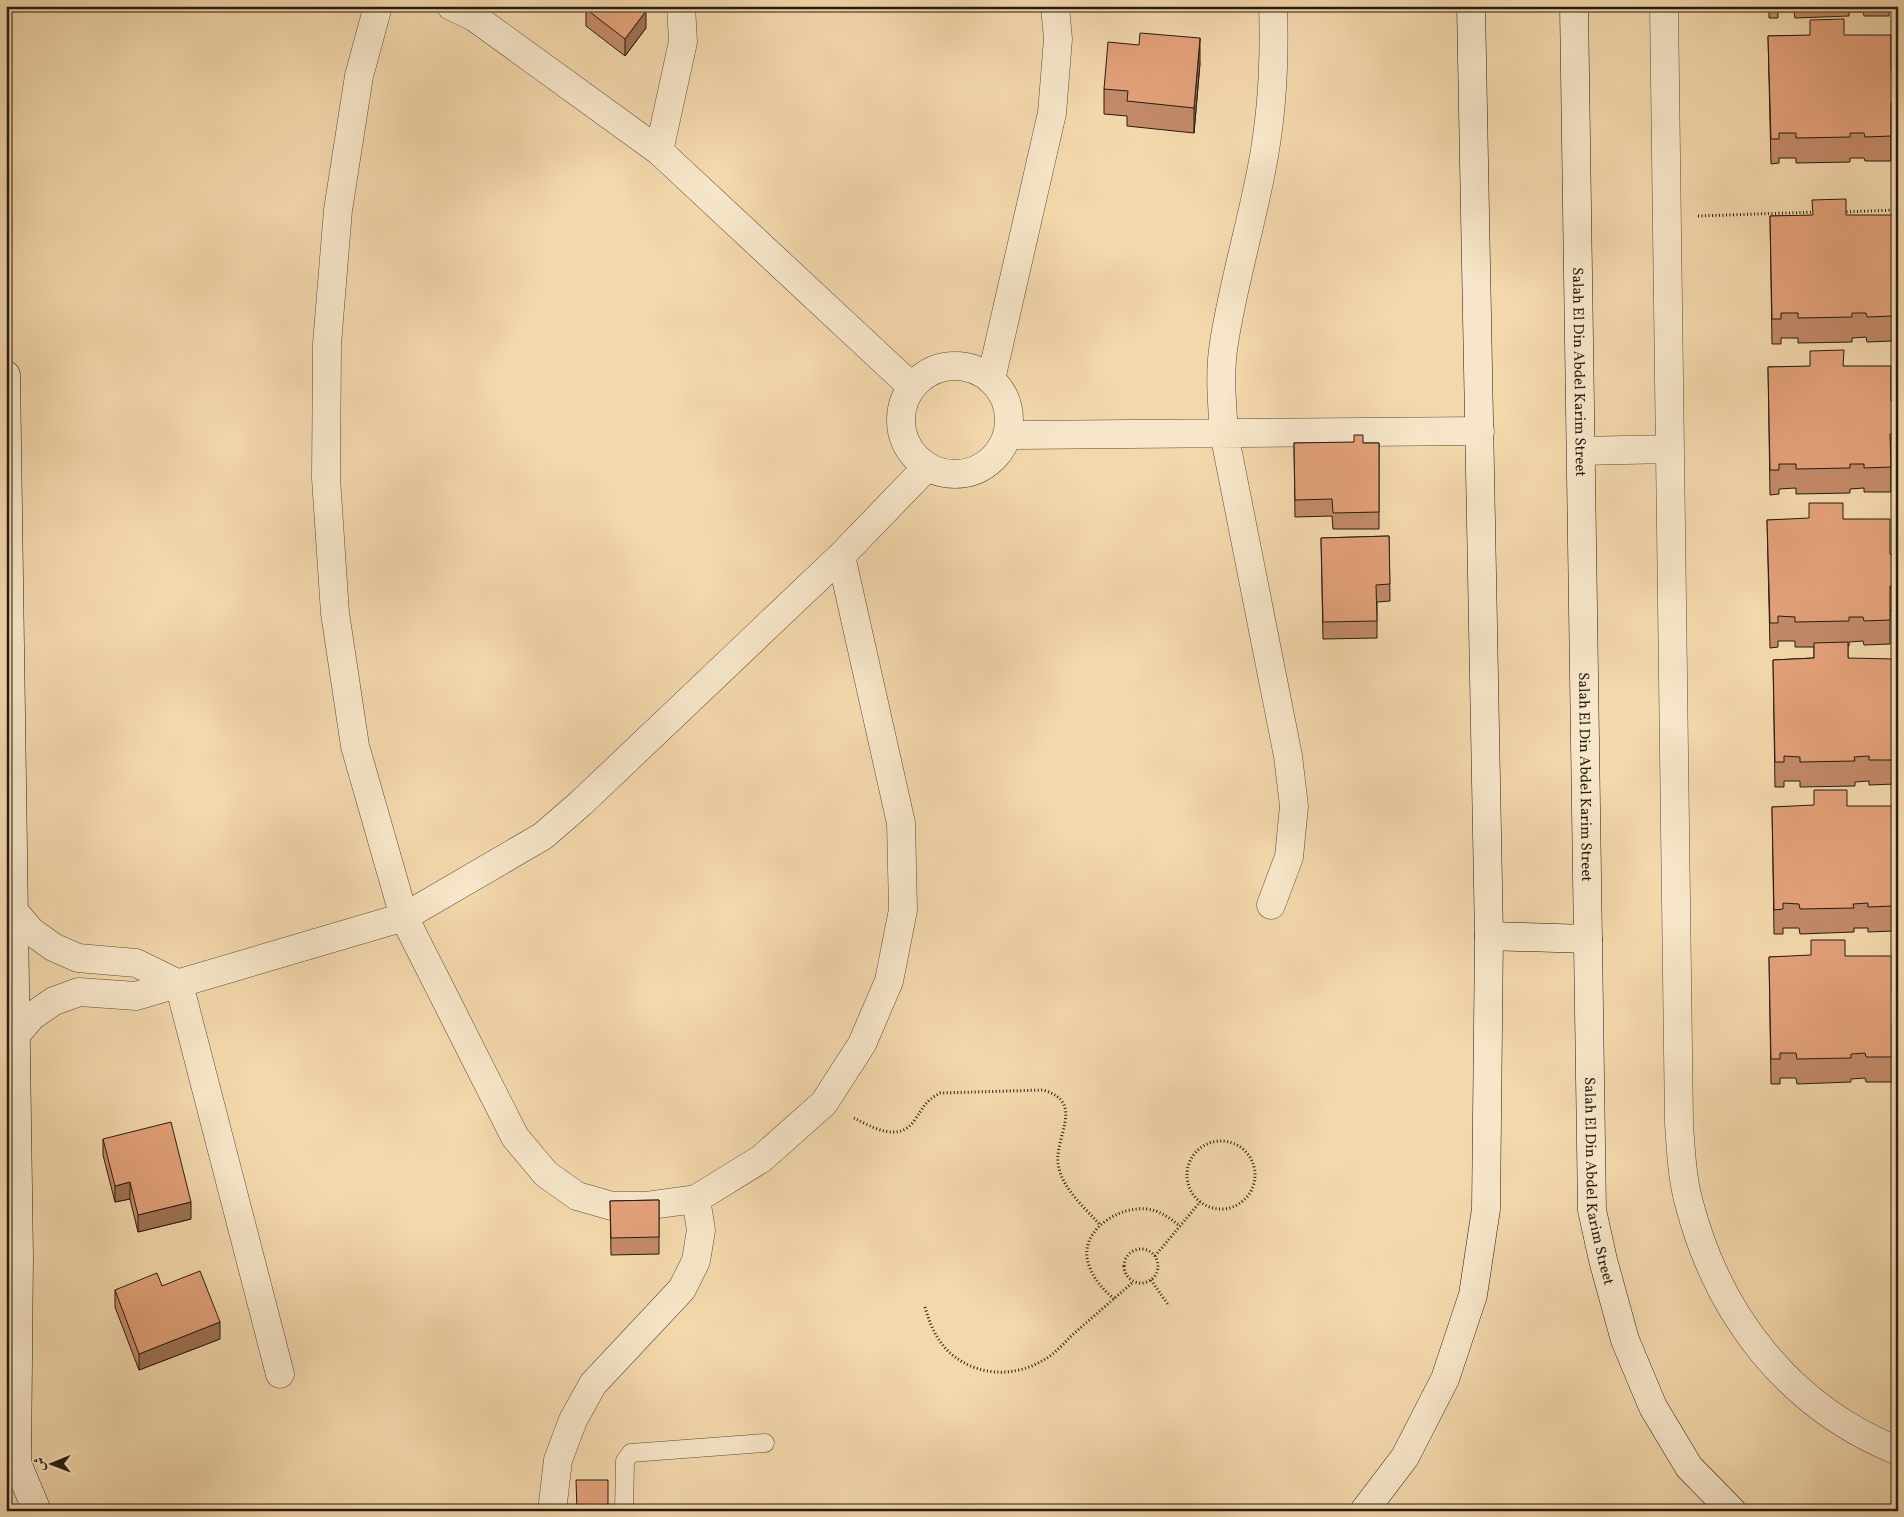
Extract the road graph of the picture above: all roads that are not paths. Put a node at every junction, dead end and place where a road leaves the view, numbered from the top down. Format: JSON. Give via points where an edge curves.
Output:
{"nodes":[{"id":1,"x":378,"y":6,"type":"edge"},
{"id":2,"x":451,"y":6,"type":"edge"},
{"id":3,"x":681,"y":6,"type":"edge"},
{"id":4,"x":1055,"y":6,"type":"edge"},
{"id":5,"x":1273,"y":6,"type":"edge"},
{"id":6,"x":1471,"y":6,"type":"edge"},
{"id":7,"x":1574,"y":6,"type":"edge"},
{"id":8,"x":1664,"y":6,"type":"edge"},
{"id":9,"x":659,"y":151,"type":"junction"},
{"id":10,"x":6,"y":374,"type":"edge"},
{"id":11,"x":991,"y":379,"type":"junction"},
{"id":12,"x":911,"y":386,"type":"junction"},
{"id":13,"x":1480,"y":431,"type":"junction"},
{"id":14,"x":1224,"y":433,"type":"junction"},
{"id":15,"x":1007,"y":435,"type":"junction"},
{"id":16,"x":1670,"y":449,"type":"junction"},
{"id":17,"x":1582,"y":451,"type":"junction"},
{"id":18,"x":927,"y":467,"type":"junction"},
{"id":19,"x":841,"y":556,"type":"junction"},
{"id":20,"x":1271,"y":905,"type":"dead end"},
{"id":21,"x":13,"y":910,"type":"junction"},
{"id":22,"x":404,"y":917,"type":"junction"},
{"id":23,"x":1489,"y":936,"type":"junction"},
{"id":24,"x":1588,"y":939,"type":"junction"},
{"id":25,"x":178,"y":984,"type":"junction"},
{"id":26,"x":15,"y":1036,"type":"junction"},
{"id":27,"x":696,"y":1199,"type":"junction"},
{"id":28,"x":12,"y":1257,"type":"edge"},
{"id":29,"x":280,"y":1374,"type":"dead end"},
{"id":30,"x":765,"y":1443,"type":"dead end"},
{"id":31,"x":1898,"y":1451,"type":"edge"},
{"id":32,"x":37,"y":1511,"type":"edge"},
{"id":33,"x":552,"y":1511,"type":"edge"},
{"id":34,"x":624,"y":1511,"type":"edge"},
{"id":35,"x":1364,"y":1511,"type":"edge"},
{"id":36,"x":1732,"y":1511,"type":"edge"}],
"edges":[{"from":1,"to":22,"type":"street","via":[[359,76],[338,210],[327,344],[326,478],[336,612],[356,746]]},
{"from":2,"to":9,"type":"street","via":[[474,17]]},
{"from":3,"to":9,"type":"street","via":[[683,42]]},
{"from":4,"to":11,"type":"street","via":[[1058,39],[1052,113]]},
{"from":5,"to":14,"type":"street","via":[[1270,102],[1262,170],[1224,344],[1221,380]]},
{"from":6,"to":13,"type":"street"},
{"from":7,"to":17,"type":"street","name":"Salah El Din Abdel Karim Street"},
{"from":8,"to":16,"type":"street"},
{"from":9,"to":12,"type":"street"},
{"from":10,"to":21,"type":"street"},
{"from":11,"to":12,"type":"street","via":[[976,369],[941,367],[925,374]]},
{"from":11,"to":15,"type":"street","via":[[1007,405]]},
{"from":12,"to":18,"type":"street","via":[[902,407],[901,430],[910,452]]},
{"from":13,"to":14,"type":"street"},
{"from":13,"to":23,"type":"street"},
{"from":14,"to":15,"type":"street"},
{"from":14,"to":20,"type":"street","via":[[1288,756],[1294,806],[1289,857]]},
{"from":15,"to":18,"type":"street","via":[[1000,450],[975,471],[959,475],[942,474]]},
{"from":16,"to":17,"type":"street"},
{"from":16,"to":31,"type":"street","via":[[1679,1124],[1688,1202],[1714,1276],[1758,1346],[1785,1378],[1816,1405],[1849,1427]]},
{"from":17,"to":24,"type":"street","name":"Salah El Din Abdel Karim Street"},
{"from":18,"to":19,"type":"street"},
{"from":19,"to":22,"type":"street","via":[[543,836]]},
{"from":19,"to":27,"type":"street","via":[[901,823],[903,910],[889,981],[862,1044],[824,1103],[762,1159]]},
{"from":21,"to":25,"type":"street","via":[[31,931],[53,947],[78,958],[136,964]]},
{"from":21,"to":26,"type":"street"},
{"from":22,"to":25,"type":"street"},
{"from":22,"to":27,"type":"street","via":[[514,1138],[546,1174],[578,1196],[612,1206],[646,1206]]},
{"from":23,"to":24,"type":"street"},
{"from":23,"to":35,"type":"street","via":[[1486,1209],[1473,1295],[1446,1379],[1405,1456]]},
{"from":24,"to":36,"type":"street","name":"Salah El Din Abdel Karim Street","via":[[1592,1210],[1603,1260],[1625,1340],[1653,1406],[1690,1467]]},
{"from":25,"to":26,"type":"street","via":[[136,996],[79,992],[54,1001],[32,1016]]},
{"from":25,"to":29,"type":"street"},
{"from":26,"to":28,"type":"street"},
{"from":27,"to":33,"type":"street","via":[[701,1230],[696,1260],[682,1288],[592,1384],[572,1420],[558,1460]]},
{"from":28,"to":32,"type":"street","via":[[17,1463]]},
{"from":30,"to":34,"type":"lane","via":[[631,1453],[625,1462]]}]}
